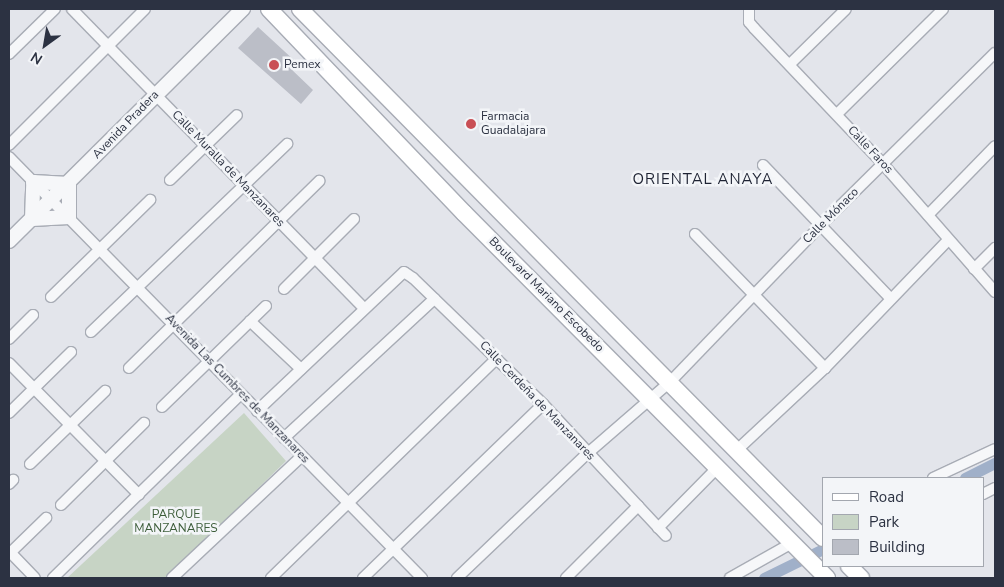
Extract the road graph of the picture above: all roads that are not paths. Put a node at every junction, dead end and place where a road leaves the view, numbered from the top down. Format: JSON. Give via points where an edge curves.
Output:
{"nodes":[{"id":1,"x":55,"y":9,"type":"edge"},
{"id":2,"x":72,"y":9,"type":"edge"},
{"id":3,"x":144,"y":9,"type":"edge"},
{"id":4,"x":243,"y":9,"type":"edge"},
{"id":5,"x":269,"y":9,"type":"edge"},
{"id":6,"x":300,"y":9,"type":"edge"},
{"id":7,"x":306,"y":9,"type":"edge"},
{"id":8,"x":749,"y":9,"type":"edge"},
{"id":9,"x":846,"y":9,"type":"edge"},
{"id":10,"x":943,"y":9,"type":"edge"},
{"id":11,"x":313,"y":24,"type":"junction"},
{"id":12,"x":108,"y":46,"type":"junction"},
{"id":13,"x":9,"y":54,"type":"edge"},
{"id":14,"x":995,"y":54,"type":"edge"},
{"id":15,"x":790,"y":64,"type":"junction"},
{"id":16,"x":156,"y":94,"type":"junction"},
{"id":17,"x":836,"y":114,"type":"junction"},
{"id":18,"x":237,"y":116,"type":"dead end"},
{"id":19,"x":287,"y":144,"type":"dead end"},
{"id":20,"x":9,"y":145,"type":"edge"},
{"id":21,"x":206,"y":146,"type":"junction"},
{"id":22,"x":995,"y":146,"type":"edge"},
{"id":23,"x":9,"y":157,"type":"edge"},
{"id":24,"x":883,"y":164,"type":"junction"},
{"id":25,"x":763,"y":165,"type":"dead end"},
{"id":26,"x":170,"y":180,"type":"dead end"},
{"id":27,"x":319,"y":181,"type":"dead end"},
{"id":28,"x":33,"y":182,"type":"junction"},
{"id":29,"x":69,"y":184,"type":"junction"},
{"id":30,"x":244,"y":186,"type":"junction"},
{"id":31,"x":51,"y":200,"type":"junction"},
{"id":32,"x":150,"y":200,"type":"dead end"},
{"id":33,"x":928,"y":215,"type":"junction"},
{"id":34,"x":69,"y":217,"type":"junction"},
{"id":35,"x":32,"y":219,"type":"junction"},
{"id":36,"x":354,"y":219,"type":"dead end"},
{"id":37,"x":278,"y":220,"type":"junction"},
{"id":38,"x":822,"y":224,"type":"junction"},
{"id":39,"x":695,"y":234,"type":"dead end"},
{"id":40,"x":948,"y":240,"type":"junction"},
{"id":41,"x":9,"y":241,"type":"edge"},
{"id":42,"x":995,"y":248,"type":"edge"},
{"id":43,"x":100,"y":249,"type":"junction"},
{"id":44,"x":315,"y":259,"type":"junction"},
{"id":45,"x":974,"y":269,"type":"junction"},
{"id":46,"x":138,"y":289,"type":"junction"},
{"id":47,"x":284,"y":289,"type":"dead end"},
{"id":48,"x":995,"y":292,"type":"edge"},
{"id":49,"x":754,"y":295,"type":"junction"},
{"id":50,"x":51,"y":297,"type":"dead end"},
{"id":51,"x":434,"y":299,"type":"junction"},
{"id":52,"x":891,"y":299,"type":"junction"},
{"id":53,"x":266,"y":306,"type":"dead end"},
{"id":54,"x":364,"y":308,"type":"junction"},
{"id":55,"x":34,"y":315,"type":"dead end"},
{"id":56,"x":250,"y":321,"type":"junction"},
{"id":57,"x":174,"y":324,"type":"junction"},
{"id":58,"x":91,"y":332,"type":"dead end"},
{"id":59,"x":9,"y":338,"type":"edge"},
{"id":60,"x":71,"y":352,"type":"dead end"},
{"id":61,"x":497,"y":358,"type":"junction"},
{"id":62,"x":208,"y":361,"type":"junction"},
{"id":63,"x":9,"y":363,"type":"edge"},
{"id":64,"x":129,"y":368,"type":"dead end"},
{"id":65,"x":825,"y":368,"type":"junction"},
{"id":66,"x":301,"y":369,"type":"junction"},
{"id":67,"x":670,"y":382,"type":"junction"},
{"id":68,"x":34,"y":389,"type":"junction"},
{"id":69,"x":106,"y":391,"type":"dead end"},
{"id":70,"x":241,"y":394,"type":"junction"},
{"id":71,"x":650,"y":398,"type":"junction"},
{"id":72,"x":543,"y":404,"type":"junction"},
{"id":73,"x":162,"y":407,"type":"dead end"},
{"id":74,"x":257,"y":411,"type":"junction"},
{"id":75,"x":9,"y":413,"type":"edge"},
{"id":76,"x":144,"y":423,"type":"dead end"},
{"id":77,"x":70,"y":425,"type":"junction"},
{"id":78,"x":284,"y":438,"type":"junction"},
{"id":79,"x":995,"y":449,"type":"edge"},
{"id":80,"x":738,"y":450,"type":"junction"},
{"id":81,"x":588,"y":453,"type":"junction"},
{"id":82,"x":302,"y":456,"type":"junction"},
{"id":83,"x":105,"y":461,"type":"junction"},
{"id":84,"x":30,"y":464,"type":"dead end"},
{"id":85,"x":718,"y":467,"type":"junction"},
{"id":86,"x":935,"y":477,"type":"edge"},
{"id":87,"x":139,"y":495,"type":"junction"},
{"id":88,"x":347,"y":504,"type":"junction"},
{"id":89,"x":61,"y":505,"type":"dead end"},
{"id":90,"x":638,"y":506,"type":"junction"},
{"id":91,"x":46,"y":518,"type":"dead end"},
{"id":92,"x":658,"y":528,"type":"junction"},
{"id":93,"x":821,"y":534,"type":"edge"},
{"id":94,"x":666,"y":536,"type":"dead end"},
{"id":95,"x":795,"y":547,"type":"junction"},
{"id":96,"x":393,"y":550,"type":"junction"},
{"id":97,"x":9,"y":552,"type":"edge"},
{"id":98,"x":850,"y":567,"type":"edge"},
{"id":99,"x":818,"y":574,"type":"edge"},
{"id":100,"x":35,"y":578,"type":"edge"},
{"id":101,"x":53,"y":578,"type":"edge"},
{"id":102,"x":172,"y":578,"type":"edge"},
{"id":103,"x":271,"y":578,"type":"edge"},
{"id":104,"x":363,"y":578,"type":"edge"},
{"id":105,"x":422,"y":578,"type":"edge"},
{"id":106,"x":457,"y":578,"type":"edge"},
{"id":107,"x":567,"y":578,"type":"edge"},
{"id":108,"x":730,"y":578,"type":"edge"},
{"id":109,"x":862,"y":578,"type":"edge"}],
"edges":[{"from":1,"to":13,"type":"street"},
{"from":2,"to":12,"type":"street","name":"Calle Muralla de Manzanares"},
{"from":3,"to":12,"type":"street"},
{"from":4,"to":16,"type":"street","name":"Avenida Pradera"},
{"from":5,"to":71,"type":"main road","name":"Boulevard Mariano Escobedo","via":[[464,214]]},
{"from":6,"to":11,"type":"main road","name":"Boulevard Mariano Escobedo"},
{"from":7,"to":11,"type":"main road"},
{"from":8,"to":15,"type":"street","name":"Calle Faros","via":[[749,22]]},
{"from":9,"to":15,"type":"street"},
{"from":10,"to":17,"type":"street"},
{"from":11,"to":67,"type":"main road","name":"Boulevard Mariano Escobedo"},
{"from":12,"to":16,"type":"street","name":"Calle Muralla de Manzanares"},
{"from":12,"to":20,"type":"street"},
{"from":14,"to":24,"type":"street","name":"Calle Mónaco"},
{"from":15,"to":17,"type":"street","name":"Calle Faros"},
{"from":16,"to":21,"type":"street","name":"Calle Muralla de Manzanares"},
{"from":16,"to":29,"type":"street","name":"Avenida Pradera"},
{"from":17,"to":24,"type":"street","name":"Calle Faros"},
{"from":18,"to":21,"type":"street"},
{"from":19,"to":30,"type":"street"},
{"from":21,"to":26,"type":"street"},
{"from":21,"to":30,"type":"street","name":"Calle Muralla de Manzanares"},
{"from":22,"to":33,"type":"street"},
{"from":23,"to":28,"type":"street","name":"Avenida Las Cumbres de Manzanares"},
{"from":24,"to":33,"type":"street","name":"Calle Faros"},
{"from":24,"to":38,"type":"street","name":"Calle Mónaco"},
{"from":25,"to":38,"type":"street"},
{"from":27,"to":37,"type":"street"},
{"from":28,"to":29,"type":"street"},
{"from":28,"to":31,"type":"street","name":"Avenida Las Cumbres de Manzanares"},
{"from":28,"to":35,"type":"street"},
{"from":29,"to":31,"type":"street","name":"Avenida Pradera"},
{"from":29,"to":34,"type":"street"},
{"from":30,"to":37,"type":"street","name":"Calle Muralla de Manzanares"},
{"from":30,"to":46,"type":"street"},
{"from":31,"to":34,"type":"street","name":"Avenida Las Cumbres de Manzanares"},
{"from":31,"to":35,"type":"street","name":"Avenida Pradera"},
{"from":32,"to":43,"type":"street"},
{"from":33,"to":40,"type":"street","name":"Calle Faros"},
{"from":34,"to":35,"type":"street"},
{"from":34,"to":43,"type":"street","name":"Avenida Las Cumbres de Manzanares"},
{"from":35,"to":41,"type":"street","name":"Avenida Pradera"},
{"from":36,"to":44,"type":"street"},
{"from":37,"to":44,"type":"street","name":"Calle Muralla de Manzanares"},
{"from":37,"to":57,"type":"street"},
{"from":38,"to":49,"type":"street","name":"Calle Mónaco"},
{"from":38,"to":52,"type":"street"},
{"from":39,"to":49,"type":"street"},
{"from":40,"to":45,"type":"street","name":"Calle Faros"},
{"from":40,"to":52,"type":"street"},
{"from":42,"to":45,"type":"street"},
{"from":43,"to":46,"type":"street","name":"Avenida Las Cumbres de Manzanares"},
{"from":43,"to":50,"type":"street"},
{"from":44,"to":47,"type":"street"},
{"from":44,"to":54,"type":"street","name":"Calle Muralla de Manzanares"},
{"from":45,"to":48,"type":"street","name":"Calle Faros"},
{"from":46,"to":57,"type":"street","name":"Avenida Las Cumbres de Manzanares"},
{"from":46,"to":58,"type":"street"},
{"from":49,"to":65,"type":"street"},
{"from":49,"to":67,"type":"street","name":"Calle Mónaco"},
{"from":51,"to":54,"type":"street","name":"Calle Cerdeña de Manzanares","via":[[404,272]]},
{"from":51,"to":61,"type":"street","name":"Calle Cerdeña de Manzanares"},
{"from":51,"to":78,"type":"street"},
{"from":52,"to":65,"type":"street"},
{"from":53,"to":56,"type":"street"},
{"from":54,"to":66,"type":"street"},
{"from":55,"to":59,"type":"street"},
{"from":56,"to":62,"type":"street"},
{"from":56,"to":66,"type":"street"},
{"from":57,"to":62,"type":"street","name":"Avenida Las Cumbres de Manzanares"},
{"from":57,"to":64,"type":"street"},
{"from":60,"to":68,"type":"street"},
{"from":61,"to":72,"type":"street","name":"Calle Cerdeña de Manzanares"},
{"from":61,"to":88,"type":"street"},
{"from":62,"to":70,"type":"street","name":"Avenida Las Cumbres de Manzanares"},
{"from":62,"to":73,"type":"street"},
{"from":63,"to":68,"type":"street"},
{"from":65,"to":80,"type":"street"},
{"from":66,"to":74,"type":"street"},
{"from":67,"to":71,"type":"street","name":"Calle Mónaco"},
{"from":67,"to":80,"type":"main road","name":"Boulevard Mariano Escobedo"},
{"from":68,"to":75,"type":"street"},
{"from":68,"to":77,"type":"street"},
{"from":69,"to":77,"type":"street"},
{"from":70,"to":74,"type":"street","name":"Avenida Las Cumbres de Manzanares"},
{"from":70,"to":87,"type":"street"},
{"from":71,"to":81,"type":"street","name":"Calle Mónaco"},
{"from":71,"to":85,"type":"main road","name":"Boulevard Mariano Escobedo"},
{"from":72,"to":81,"type":"street","name":"Calle Cerdeña de Manzanares"},
{"from":72,"to":96,"type":"street"},
{"from":74,"to":78,"type":"street","name":"Avenida Las Cumbres de Manzanares"},
{"from":76,"to":83,"type":"street"},
{"from":77,"to":83,"type":"street"},
{"from":77,"to":84,"type":"street"},
{"from":78,"to":82,"type":"street","name":"Avenida Las Cumbres de Manzanares"},
{"from":79,"to":86,"type":"street"},
{"from":80,"to":93,"type":"main road","name":"Boulevard Mariano Escobedo"},
{"from":81,"to":90,"type":"street","name":"Calle Cerdeña de Manzanares"},
{"from":81,"to":106,"type":"street","name":"Calle Mónaco"},
{"from":82,"to":88,"type":"street","name":"Avenida Las Cumbres de Manzanares"},
{"from":82,"to":102,"type":"street"},
{"from":83,"to":87,"type":"street"},
{"from":83,"to":89,"type":"street"},
{"from":85,"to":92,"type":"street"},
{"from":85,"to":95,"type":"main road","name":"Boulevard Mariano Escobedo"},
{"from":87,"to":101,"type":"street"},
{"from":88,"to":96,"type":"street","name":"Avenida Las Cumbres de Manzanares"},
{"from":88,"to":103,"type":"street"},
{"from":90,"to":92,"type":"street","name":"Calle Cerdeña de Manzanares"},
{"from":90,"to":107,"type":"street"},
{"from":91,"to":97,"type":"street"},
{"from":92,"to":94,"type":"street","name":"Calle Cerdeña de Manzanares"},
{"from":95,"to":99,"type":"main road","name":"Boulevard Mariano Escobedo"},
{"from":95,"to":108,"type":"street"},
{"from":96,"to":104,"type":"street"},
{"from":96,"to":105,"type":"street","name":"Avenida Las Cumbres de Manzanares"},
{"from":97,"to":100,"type":"street"},
{"from":98,"to":109,"type":"main road"}]}
